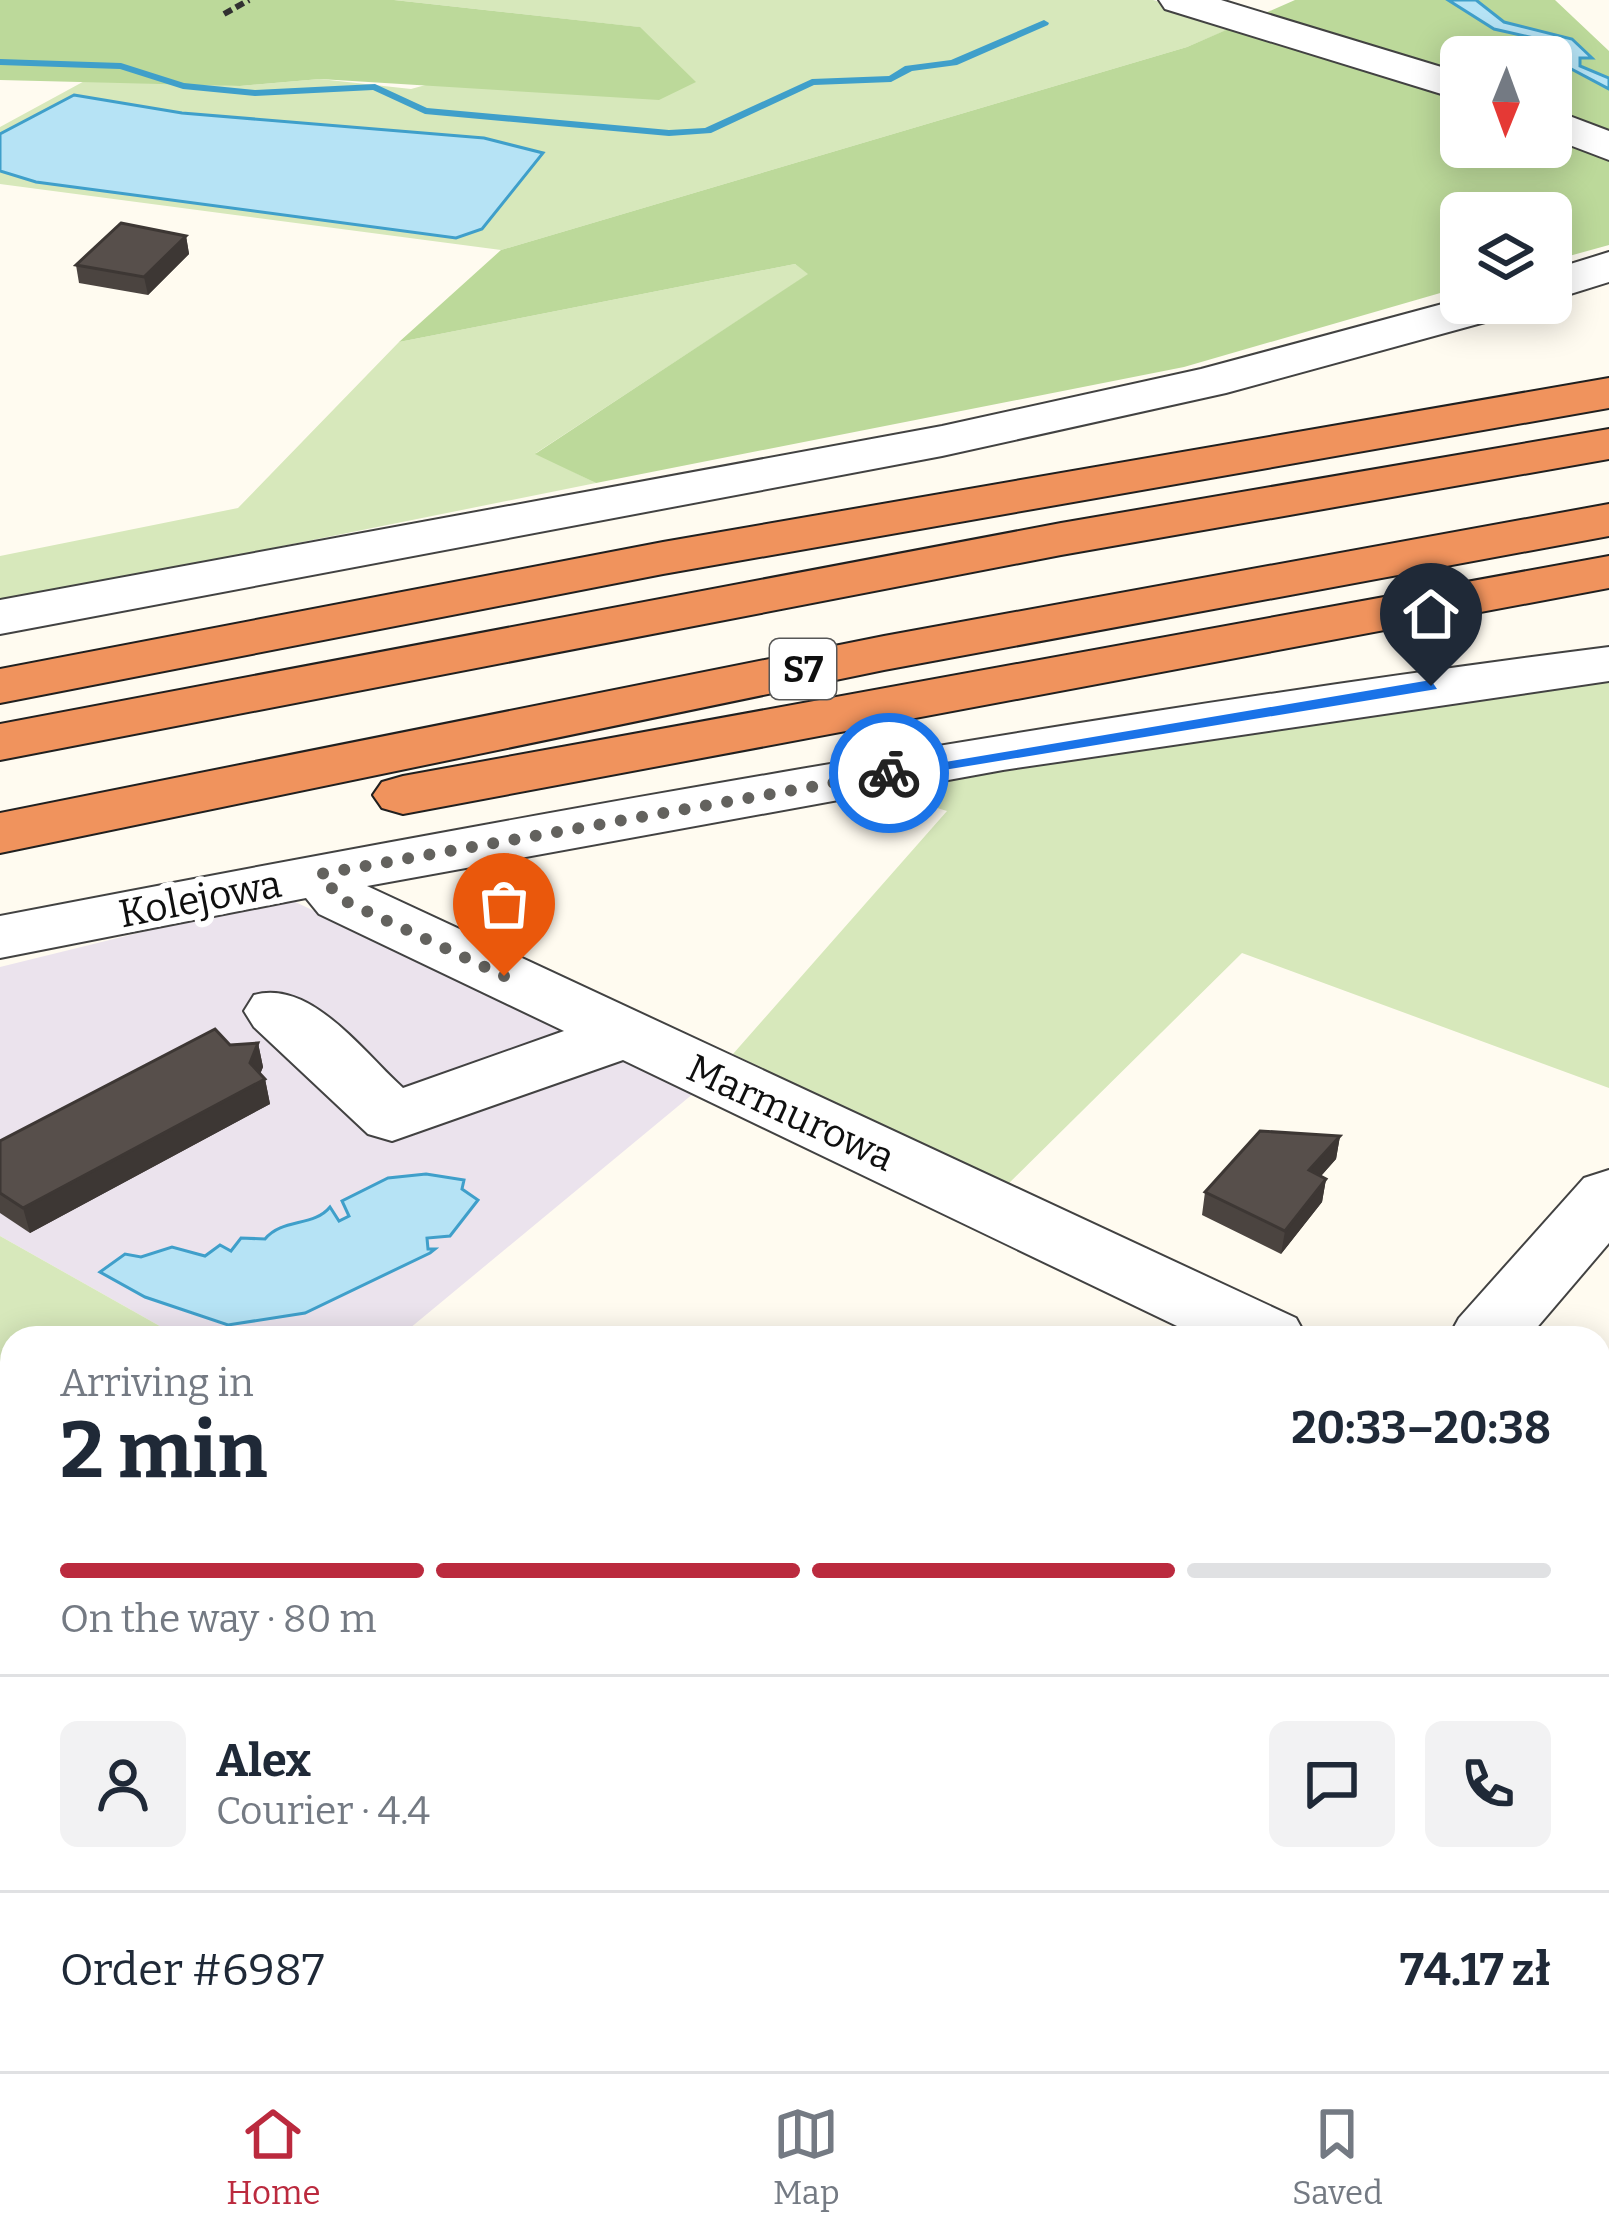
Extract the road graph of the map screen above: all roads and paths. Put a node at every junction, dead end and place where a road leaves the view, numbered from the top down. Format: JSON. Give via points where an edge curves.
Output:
{"nodes":[{"id":1,"x":249,"y":0,"type":"edge"},
{"id":2,"x":1190,"y":3,"type":"edge"},
{"id":3,"x":224,"y":14,"type":"dead end"},
{"id":4,"x":1440,"y":81,"type":"edge"},
{"id":5,"x":1572,"y":131,"type":"edge"},
{"id":6,"x":1609,"y":147,"type":"edge"},
{"id":7,"x":1609,"y":266,"type":"edge"},
{"id":8,"x":1572,"y":279,"type":"edge"},
{"id":9,"x":1440,"y":319,"type":"edge"},
{"id":10,"x":1609,"y":370,"type":"edge"},
{"id":11,"x":1609,"y":393,"type":"edge"},
{"id":12,"x":1360,"y":435,"type":"junction"},
{"id":13,"x":1609,"y":444,"type":"edge"},
{"id":14,"x":1609,"y":520,"type":"edge"},
{"id":15,"x":1609,"y":572,"type":"edge"},
{"id":16,"x":0,"y":616,"type":"edge"},
{"id":17,"x":1609,"y":664,"type":"edge"},
{"id":18,"x":0,"y":686,"type":"edge"},
{"id":19,"x":0,"y":742,"type":"edge"},
{"id":20,"x":0,"y":833,"type":"edge"},
{"id":21,"x":0,"y":860,"type":"edge"},
{"id":22,"x":320,"y":874,"type":"junction"},
{"id":23,"x":0,"y":937,"type":"edge"},
{"id":24,"x":278,"y":1011,"type":"dead end"},
{"id":25,"x":626,"y":1034,"type":"junction"},
{"id":26,"x":1609,"y":1196,"type":"edge"},
{"id":27,"x":1245,"y":1326,"type":"edge"},
{"id":28,"x":1495,"y":1326,"type":"edge"}],
"edges":[{"from":1,"to":3,"type":"path"},
{"from":2,"to":4,"type":"street"},
{"from":5,"to":6,"type":"street"},
{"from":7,"to":8,"type":"street"},
{"from":9,"to":16,"type":"street","via":[[942,441]]},
{"from":10,"to":12,"type":"highway"},
{"from":11,"to":12,"type":"highway"},
{"from":12,"to":18,"type":"highway"},
{"from":13,"to":19,"type":"highway","number":"S7","via":[[1038,543]]},
{"from":14,"to":20,"type":"highway","number":"S7","via":[[884,653]]},
{"from":15,"to":21,"type":"highway","via":[[658,750]]},
{"from":17,"to":22,"type":"street","name":"Kolejowa","via":[[1061,743]]},
{"from":22,"to":23,"type":"street","name":"Kolejowa"},
{"from":22,"to":25,"type":"street","name":"Marmurowa","via":[[341,899]]},
{"from":24,"to":25,"type":"street","via":[[392,1117]]},
{"from":25,"to":27,"type":"street","name":"Marmurowa"},
{"from":26,"to":28,"type":"street"}]}
